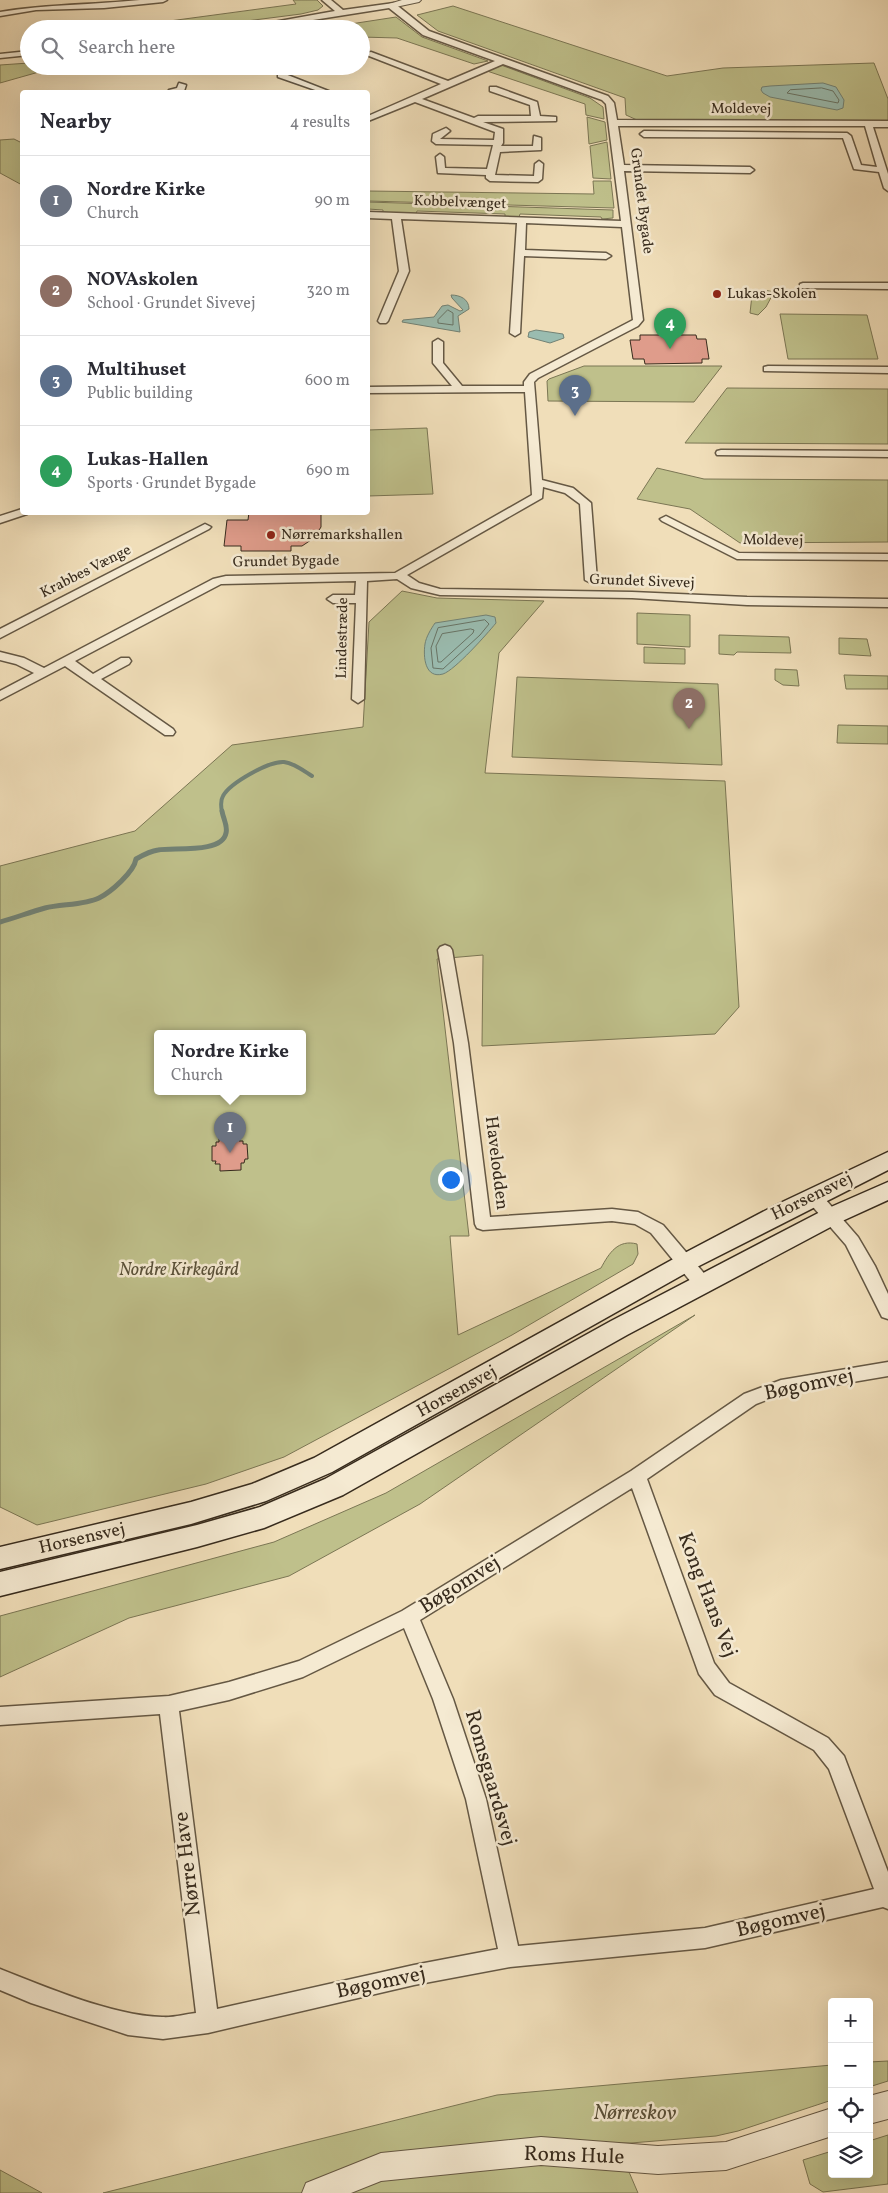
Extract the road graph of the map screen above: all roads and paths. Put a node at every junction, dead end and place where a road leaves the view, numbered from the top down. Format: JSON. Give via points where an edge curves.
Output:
{"nodes":[{"id":1,"x":163,"y":0,"type":"edge"},
{"id":2,"x":326,"y":0,"type":"edge"},
{"id":3,"x":416,"y":0,"type":"edge"},
{"id":4,"x":391,"y":4,"type":"junction"},
{"id":5,"x":342,"y":13,"type":"junction"},
{"id":6,"x":0,"y":14,"type":"edge"},
{"id":7,"x":297,"y":20,"type":"edge"},
{"id":8,"x":20,"y":54,"type":"edge"},
{"id":9,"x":370,"y":55,"type":"edge"},
{"id":10,"x":0,"y":56,"type":"edge"},
{"id":11,"x":502,"y":61,"type":"junction"},
{"id":12,"x":282,"y":75,"type":"edge"},
{"id":13,"x":448,"y":84,"type":"junction"},
{"id":14,"x":182,"y":85,"type":"dead end"},
{"id":15,"x":178,"y":90,"type":"edge"},
{"id":16,"x":322,"y":90,"type":"edge"},
{"id":17,"x":494,"y":90,"type":"dead end"},
{"id":18,"x":415,"y":99,"type":"junction"},
{"id":19,"x":370,"y":109,"type":"edge"},
{"id":20,"x":382,"y":114,"type":"junction"},
{"id":21,"x":370,"y":119,"type":"edge"},
{"id":22,"x":469,"y":119,"type":"junction"},
{"id":23,"x":506,"y":119,"type":"junction"},
{"id":24,"x":536,"y":119,"type":"junction"},
{"id":25,"x":553,"y":119,"type":"dead end"},
{"id":26,"x":613,"y":123,"type":"junction"},
{"id":27,"x":689,"y":123,"type":"junction"},
{"id":28,"x":868,"y":124,"type":"junction"},
{"id":29,"x":888,"y":124,"type":"edge"},
{"id":30,"x":446,"y":131,"type":"dead end"},
{"id":31,"x":500,"y":131,"type":"junction"},
{"id":32,"x":644,"y":134,"type":"dead end"},
{"id":33,"x":691,"y":134,"type":"junction"},
{"id":34,"x":537,"y":138,"type":"dead end"},
{"id":35,"x":498,"y":146,"type":"junction"},
{"id":36,"x":440,"y":157,"type":"dead end"},
{"id":37,"x":539,"y":164,"type":"dead end"},
{"id":38,"x":620,"y":168,"type":"junction"},
{"id":39,"x":750,"y":170,"type":"dead end"},
{"id":40,"x":882,"y":170,"type":"junction"},
{"id":41,"x":492,"y":172,"type":"junction"},
{"id":42,"x":888,"y":188,"type":"edge"},
{"id":43,"x":370,"y":215,"type":"edge"},
{"id":44,"x":396,"y":216,"type":"junction"},
{"id":45,"x":522,"y":220,"type":"junction"},
{"id":46,"x":627,"y":224,"type":"junction"},
{"id":47,"x":520,"y":253,"type":"junction"},
{"id":48,"x":606,"y":256,"type":"dead end"},
{"id":49,"x":803,"y":286,"type":"dead end"},
{"id":50,"x":888,"y":286,"type":"edge"},
{"id":51,"x":383,"y":321,"type":"dead end"},
{"id":52,"x":515,"y":333,"type":"dead end"},
{"id":53,"x":438,"y":342,"type":"dead end"},
{"id":54,"x":768,"y":369,"type":"dead end"},
{"id":55,"x":888,"y":370,"type":"edge"},
{"id":56,"x":459,"y":389,"type":"junction"},
{"id":57,"x":530,"y":389,"type":"junction"},
{"id":58,"x":370,"y":390,"type":"edge"},
{"id":59,"x":721,"y":453,"type":"dead end"},
{"id":60,"x":888,"y":454,"type":"edge"},
{"id":61,"x":537,"y":483,"type":"junction"},
{"id":62,"x":20,"y":513,"type":"edge"},
{"id":63,"x":666,"y":519,"type":"dead end"},
{"id":64,"x":0,"y":520,"type":"edge"},
{"id":65,"x":205,"y":526,"type":"dead end"},
{"id":66,"x":186,"y":536,"type":"junction"},
{"id":67,"x":201,"y":544,"type":"dead end"},
{"id":68,"x":888,"y":557,"type":"edge"},
{"id":69,"x":399,"y":575,"type":"junction"},
{"id":70,"x":362,"y":577,"type":"junction"},
{"id":71,"x":591,"y":580,"type":"dead end"},
{"id":72,"x":333,"y":599,"type":"dead end"},
{"id":73,"x":362,"y":599,"type":"junction"},
{"id":74,"x":888,"y":603,"type":"edge"},
{"id":75,"x":0,"y":634,"type":"edge"},
{"id":76,"x":0,"y":656,"type":"edge"},
{"id":77,"x":66,"y":661,"type":"junction"},
{"id":78,"x":125,"y":661,"type":"dead end"},
{"id":79,"x":44,"y":673,"type":"junction"},
{"id":80,"x":92,"y":679,"type":"junction"},
{"id":81,"x":0,"y":696,"type":"edge"},
{"id":82,"x":358,"y":700,"type":"dead end"},
{"id":83,"x":169,"y":732,"type":"dead end"},
{"id":84,"x":445,"y":950,"type":"dead end"},
{"id":85,"x":888,"y":1160,"type":"edge"},
{"id":86,"x":888,"y":1190,"type":"edge"},
{"id":87,"x":813,"y":1196,"type":"junction"},
{"id":88,"x":832,"y":1216,"type":"junction"},
{"id":89,"x":685,"y":1263,"type":"junction"},
{"id":90,"x":702,"y":1283,"type":"junction"},
{"id":91,"x":888,"y":1312,"type":"edge"},
{"id":92,"x":888,"y":1370,"type":"edge"},
{"id":93,"x":637,"y":1476,"type":"junction"},
{"id":94,"x":0,"y":1558,"type":"edge"},
{"id":95,"x":0,"y":1584,"type":"edge"},
{"id":96,"x":409,"y":1617,"type":"junction"},
{"id":97,"x":169,"y":1706,"type":"junction"},
{"id":98,"x":0,"y":1716,"type":"edge"},
{"id":99,"x":888,"y":1897,"type":"edge"},
{"id":100,"x":510,"y":1957,"type":"junction"},
{"id":101,"x":0,"y":1979,"type":"edge"},
{"id":102,"x":208,"y":2022,"type":"junction"},
{"id":103,"x":888,"y":2105,"type":"edge"},
{"id":104,"x":873,"y":2109,"type":"edge"},
{"id":105,"x":828,"y":2123,"type":"edge"},
{"id":106,"x":316,"y":2193,"type":"edge"}],
"edges":[{"from":1,"to":6,"type":"street","via":[[19,9]]},
{"from":2,"to":5,"type":"street"},
{"from":3,"to":4,"type":"street"},
{"from":4,"to":5,"type":"street"},
{"from":4,"to":11,"type":"street","name":"Grundet Bygade","via":[[426,33]]},
{"from":5,"to":7,"type":"street"},
{"from":8,"to":10,"type":"street"},
{"from":9,"to":13,"type":"street"},
{"from":11,"to":13,"type":"street"},
{"from":11,"to":26,"type":"street","name":"Grundet Bygade","via":[[605,98],[610,103]]},
{"from":12,"to":16,"type":"street"},
{"from":13,"to":18,"type":"street"},
{"from":14,"to":15,"type":"street"},
{"from":17,"to":24,"type":"street","via":[[534,104]]},
{"from":18,"to":20,"type":"street"},
{"from":18,"to":22,"type":"street"},
{"from":19,"to":20,"type":"street"},
{"from":20,"to":21,"type":"street"},
{"from":22,"to":23,"type":"street"},
{"from":22,"to":31,"type":"street"},
{"from":23,"to":24,"type":"street"},
{"from":23,"to":31,"type":"street"},
{"from":24,"to":25,"type":"street"},
{"from":26,"to":27,"type":"street","name":"Moldevej"},
{"from":26,"to":38,"type":"street","name":"Grundet Bygade"},
{"from":27,"to":28,"type":"street","name":"Moldevej"},
{"from":27,"to":33,"type":"street"},
{"from":28,"to":29,"type":"street","name":"Moldevej"},
{"from":28,"to":40,"type":"street"},
{"from":30,"to":35,"type":"street","via":[[436,136],[436,141]]},
{"from":31,"to":35,"type":"street"},
{"from":32,"to":33,"type":"street"},
{"from":33,"to":40,"type":"street","via":[[837,134],[846,136],[857,167]]},
{"from":34,"to":35,"type":"street","via":[[538,148]]},
{"from":35,"to":41,"type":"street"},
{"from":36,"to":41,"type":"street","via":[[440,171]]},
{"from":37,"to":41,"type":"street","via":[[538,179],[490,178]]},
{"from":38,"to":39,"type":"street","via":[[709,166]]},
{"from":38,"to":46,"type":"street","name":"Grundet Bygade"},
{"from":40,"to":42,"type":"street"},
{"from":43,"to":44,"type":"street","name":"Kobbelvænget"},
{"from":44,"to":45,"type":"street","name":"Kobbelvænget"},
{"from":44,"to":51,"type":"street","name":"Kobbelvænget","via":[[404,271]]},
{"from":45,"to":46,"type":"street","name":"Kobbelvænget"},
{"from":45,"to":47,"type":"street","name":"Kobbelvænget"},
{"from":46,"to":57,"type":"street","name":"Grundet Bygade","via":[[638,320],[534,376],[529,382]]},
{"from":47,"to":48,"type":"street"},
{"from":47,"to":52,"type":"street","name":"Kobbelvænget"},
{"from":49,"to":50,"type":"street"},
{"from":53,"to":56,"type":"street","via":[[438,362]]},
{"from":54,"to":55,"type":"street"},
{"from":56,"to":57,"type":"street"},
{"from":56,"to":58,"type":"street"},
{"from":57,"to":61,"type":"street"},
{"from":59,"to":60,"type":"street"},
{"from":61,"to":69,"type":"street","name":"Grundet Bygade","via":[[538,496]]},
{"from":61,"to":71,"type":"street","via":[[559,486],[585,503]]},
{"from":62,"to":64,"type":"street"},
{"from":63,"to":68,"type":"street","name":"Moldevej","via":[[737,556]]},
{"from":65,"to":66,"type":"street","name":"Krabbes Vænge"},
{"from":66,"to":67,"type":"street"},
{"from":66,"to":75,"type":"street","name":"Krabbes Vænge"},
{"from":69,"to":70,"type":"street","name":"Grundet Bygade"},
{"from":69,"to":74,"type":"street","name":"Grundet Sivevej","via":[[415,586],[440,592]]},
{"from":70,"to":73,"type":"street","name":"Lindestræde"},
{"from":70,"to":77,"type":"street","name":"Grundet Bygade","via":[[217,581]]},
{"from":72,"to":73,"type":"street"},
{"from":73,"to":82,"type":"street","name":"Lindestræde"},
{"from":76,"to":79,"type":"street","via":[[20,661]]},
{"from":77,"to":79,"type":"street","name":"Grundet Bygade"},
{"from":77,"to":80,"type":"street"},
{"from":78,"to":80,"type":"street"},
{"from":79,"to":81,"type":"street","name":"Grundet Bygade"},
{"from":80,"to":83,"type":"street"},
{"from":84,"to":89,"type":"street","name":"Havelodden","via":[[483,1224],[612,1216],[638,1218],[657,1229]]},
{"from":85,"to":87,"type":"main road","name":"Horsensvej"},
{"from":86,"to":88,"type":"main road","name":"Horsensvej"},
{"from":87,"to":88,"type":"street"},
{"from":87,"to":89,"type":"main road","name":"Horsensvej"},
{"from":88,"to":90,"type":"main road","name":"Horsensvej"},
{"from":88,"to":91,"type":"street","via":[[852,1241]]},
{"from":89,"to":90,"type":"street","name":"Havelodden"},
{"from":89,"to":94,"type":"main road","name":"Horsensvej","via":[[323,1465],[257,1493],[191,1513]]},
{"from":90,"to":95,"type":"main road","name":"Horsensvej","via":[[334,1487],[264,1517]]},
{"from":92,"to":93,"type":"street","name":"Bøgomvej","via":[[781,1388],[750,1399]]},
{"from":93,"to":96,"type":"street","name":"Bøgomvej"},
{"from":93,"to":99,"type":"street","name":"Kong Hans Vej","via":[[706,1668],[722,1689],[821,1744],[837,1763]]},
{"from":96,"to":97,"type":"street","name":"Bøgomvej","via":[[302,1668]]},
{"from":96,"to":100,"type":"street","name":"Romsgaardsvej","via":[[443,1699],[476,1799]]},
{"from":97,"to":98,"type":"street","name":"Bøgomvej"},
{"from":97,"to":102,"type":"street","name":"Nørre Have"},
{"from":99,"to":100,"type":"street","name":"Bøgomvej","via":[[704,1938]]},
{"from":100,"to":102,"type":"street","name":"Bøgomvej","via":[[414,1975]]},
{"from":101,"to":102,"type":"street","name":"Bøgomvej","via":[[31,1993],[128,2024],[162,2028]]},
{"from":103,"to":104,"type":"street"},
{"from":105,"to":106,"type":"street","name":"Roms Hule","via":[[726,2156],[658,2160],[541,2152],[381,2167]]}]}
